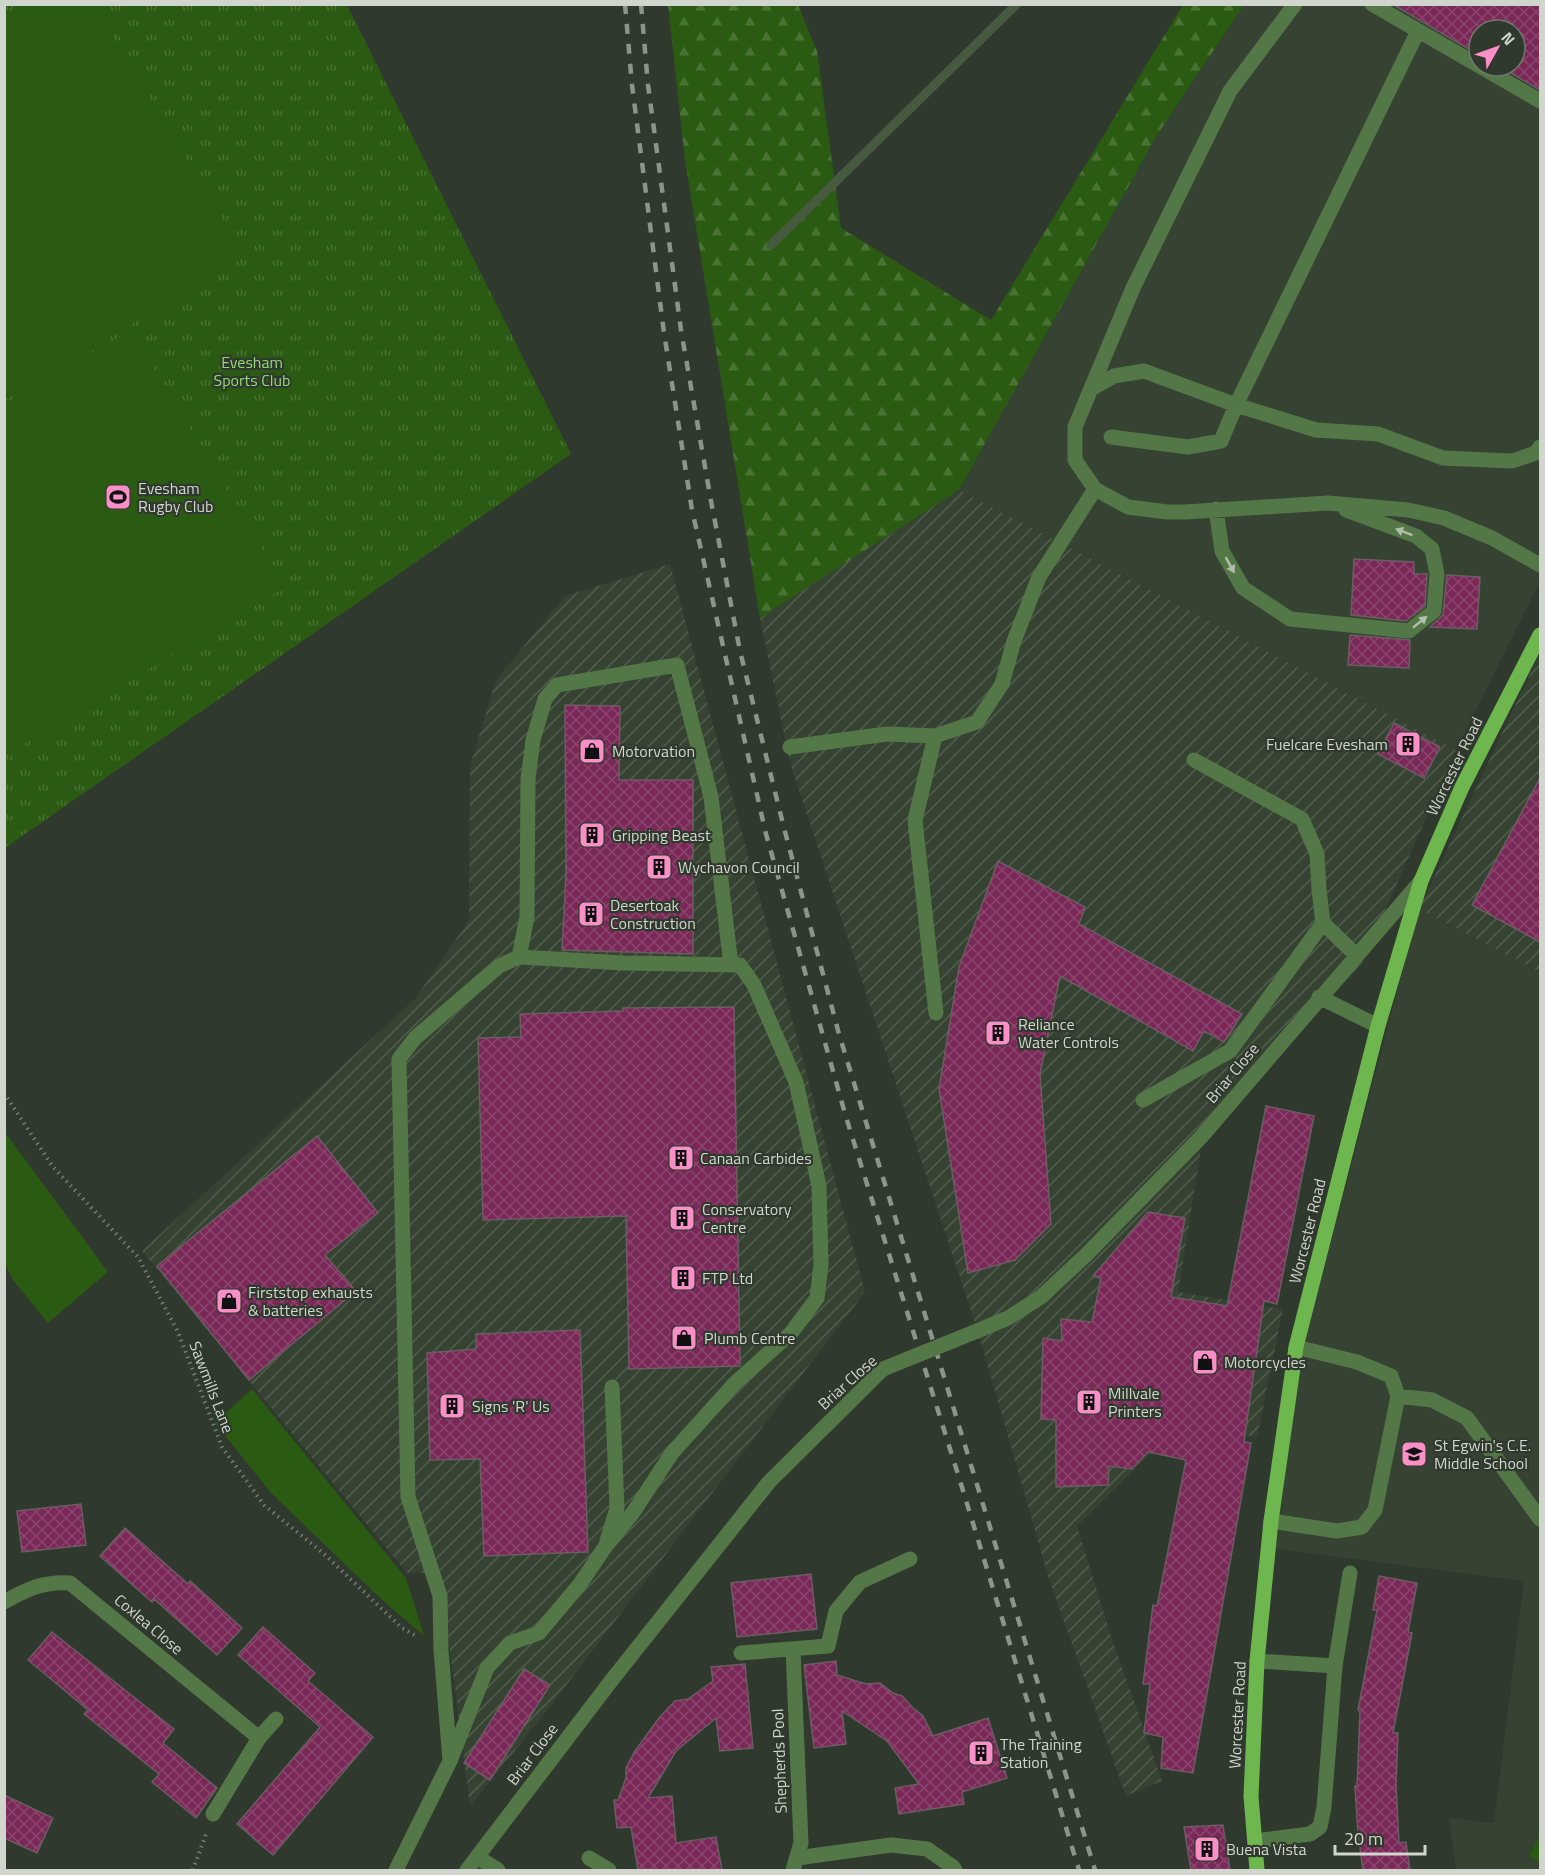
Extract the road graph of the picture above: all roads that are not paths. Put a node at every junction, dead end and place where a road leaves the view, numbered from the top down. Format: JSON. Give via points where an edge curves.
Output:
{"nodes":[{"id":1,"x":1295,"y":4,"type":"edge"},
{"id":2,"x":1372,"y":4,"type":"edge"},
{"id":3,"x":1418,"y":31,"type":"junction"},
{"id":4,"x":1540,"y":101,"type":"edge"},
{"id":5,"x":1090,"y":389,"type":"junction"},
{"id":6,"x":1236,"y":405,"type":"junction"},
{"id":7,"x":1111,"y":437,"type":"dead end"},
{"id":8,"x":1540,"y":447,"type":"edge"},
{"id":9,"x":1095,"y":489,"type":"junction"},
{"id":10,"x":1328,"y":503,"type":"junction"},
{"id":11,"x":1216,"y":509,"type":"junction"},
{"id":12,"x":1540,"y":565,"type":"edge"},
{"id":13,"x":1538,"y":645,"type":"edge"},
{"id":14,"x":935,"y":736,"type":"junction"},
{"id":15,"x":790,"y":747,"type":"dead end"},
{"id":16,"x":1194,"y":760,"type":"dead end"},
{"id":17,"x":1421,"y":881,"type":"junction"},
{"id":18,"x":1323,"y":923,"type":"junction"},
{"id":19,"x":1356,"y":955,"type":"junction"},
{"id":20,"x":519,"y":957,"type":"junction"},
{"id":21,"x":731,"y":965,"type":"junction"},
{"id":22,"x":1319,"y":998,"type":"junction"},
{"id":23,"x":936,"y":1013,"type":"dead end"},
{"id":24,"x":1378,"y":1026,"type":"junction"},
{"id":25,"x":1143,"y":1100,"type":"dead end"},
{"id":26,"x":1296,"y":1347,"type":"junction"},
{"id":27,"x":612,"y":1387,"type":"dead end"},
{"id":28,"x":1398,"y":1396,"type":"junction"},
{"id":29,"x":1540,"y":1519,"type":"edge"},
{"id":30,"x":1271,"y":1521,"type":"junction"},
{"id":31,"x":605,"y":1547,"type":"junction"},
{"id":32,"x":910,"y":1559,"type":"dead end"},
{"id":33,"x":1350,"y":1573,"type":"dead end"},
{"id":34,"x":4,"y":1602,"type":"edge"},
{"id":35,"x":793,"y":1649,"type":"junction"},
{"id":36,"x":741,"y":1653,"type":"dead end"},
{"id":37,"x":1257,"y":1661,"type":"junction"},
{"id":38,"x":1335,"y":1666,"type":"junction"},
{"id":39,"x":276,"y":1719,"type":"dead end"},
{"id":40,"x":259,"y":1738,"type":"junction"},
{"id":41,"x":450,"y":1761,"type":"junction"},
{"id":42,"x":213,"y":1814,"type":"road end"},
{"id":43,"x":1255,"y":1841,"type":"junction"},
{"id":44,"x":477,"y":1857,"type":"junction"},
{"id":45,"x":589,"y":1858,"type":"dead end"},
{"id":46,"x":795,"y":1864,"type":"edge"},
{"id":47,"x":396,"y":1870,"type":"edge"},
{"id":48,"x":467,"y":1870,"type":"edge"},
{"id":49,"x":498,"y":1870,"type":"edge"},
{"id":50,"x":609,"y":1870,"type":"edge"},
{"id":51,"x":955,"y":1870,"type":"edge"},
{"id":52,"x":1257,"y":1870,"type":"edge"}],
"edges":[{"from":1,"to":5,"type":"street","via":[[1230,91],[1133,288]]},
{"from":2,"to":3,"type":"street"},
{"from":3,"to":4,"type":"street"},
{"from":3,"to":6,"type":"street"},
{"from":5,"to":6,"type":"street","via":[[1114,376],[1144,371]]},
{"from":5,"to":9,"type":"street","via":[[1075,427],[1075,460]]},
{"from":6,"to":7,"type":"street","via":[[1221,441],[1188,447]]},
{"from":6,"to":8,"type":"street","via":[[1316,430],[1378,434],[1443,458],[1512,461],[1536,453]]},
{"from":9,"to":11,"type":"street","via":[[1128,507],[1167,512]]},
{"from":9,"to":14,"type":"street","via":[[1039,577],[1002,684],[977,722]]},
{"from":10,"to":11,"type":"street"},
{"from":11,"to":10,"type":"street","one_way":true,"via":[[1222,551],[1243,588],[1290,619],[1409,631],[1434,611],[1437,574],[1432,549],[1416,536]]},
{"from":10,"to":12,"type":"street","via":[[1408,510],[1444,518],[1492,538]]},
{"from":13,"to":17,"type":"main road","name":"Worcester Road","via":[[1462,787]]},
{"from":14,"to":15,"type":"street","via":[[887,734]]},
{"from":14,"to":23,"type":"street","via":[[915,820]]},
{"from":16,"to":18,"type":"street","via":[[1302,819],[1317,855]]},
{"from":17,"to":19,"type":"street","name":"Briar Close"},
{"from":17,"to":24,"type":"main road","name":"Worcester Road"},
{"from":18,"to":19,"type":"street"},
{"from":18,"to":25,"type":"street","via":[[1230,1051]]},
{"from":19,"to":22,"type":"street","name":"Briar Close"},
{"from":20,"to":21,"type":"street"},
{"from":20,"to":21,"type":"street","via":[[526,916],[528,779],[533,740],[545,699],[557,685],[677,665],[711,797]]},
{"from":20,"to":41,"type":"street","via":[[499,966],[415,1038],[399,1059],[408,1497],[440,1596]]},
{"from":21,"to":31,"type":"street","via":[[740,965],[754,985],[796,1082],[819,1186],[821,1265],[817,1298],[791,1334],[735,1383],[672,1453]]},
{"from":22,"to":24,"type":"street"},
{"from":22,"to":44,"type":"street","name":"Briar Close","bridge":true,"via":[[1202,1136],[1041,1297],[1008,1317],[883,1369],[769,1482]]},
{"from":24,"to":26,"type":"main road","name":"Worcester Road"},
{"from":26,"to":28,"type":"street","via":[[1357,1362],[1392,1376]]},
{"from":26,"to":30,"type":"main road","name":"Worcester Road"},
{"from":27,"to":31,"type":"street","via":[[617,1509]]},
{"from":28,"to":29,"type":"street","via":[[1432,1400],[1467,1418]]},
{"from":28,"to":30,"type":"street","via":[[1375,1510],[1362,1527],[1337,1531]]},
{"from":30,"to":37,"type":"main road","name":"Worcester Road"},
{"from":31,"to":41,"type":"street","via":[[539,1633],[510,1643],[487,1668]]},
{"from":32,"to":35,"type":"street","via":[[860,1582],[836,1611],[828,1646]]},
{"from":33,"to":38,"type":"street"},
{"from":34,"to":40,"type":"street","name":"Coxlea Close","via":[[37,1585],[70,1583]]},
{"from":35,"to":36,"type":"street"},
{"from":35,"to":46,"type":"street","name":"Shepherds Pool","via":[[801,1843]]},
{"from":37,"to":38,"type":"street"},
{"from":37,"to":43,"type":"main road","name":"Worcester Road","via":[[1251,1796]]},
{"from":38,"to":43,"type":"street","via":[[1320,1827],[1310,1834]]},
{"from":39,"to":40,"type":"street"},
{"from":40,"to":42,"type":"street"},
{"from":41,"to":47,"type":"street"},
{"from":43,"to":52,"type":"main road","name":"Worcester Road"},
{"from":44,"to":48,"type":"street","name":"Briar Close"},
{"from":44,"to":49,"type":"street"},
{"from":45,"to":50,"type":"street"},
{"from":46,"to":51,"type":"street","via":[[891,1845],[927,1850]]}]}
